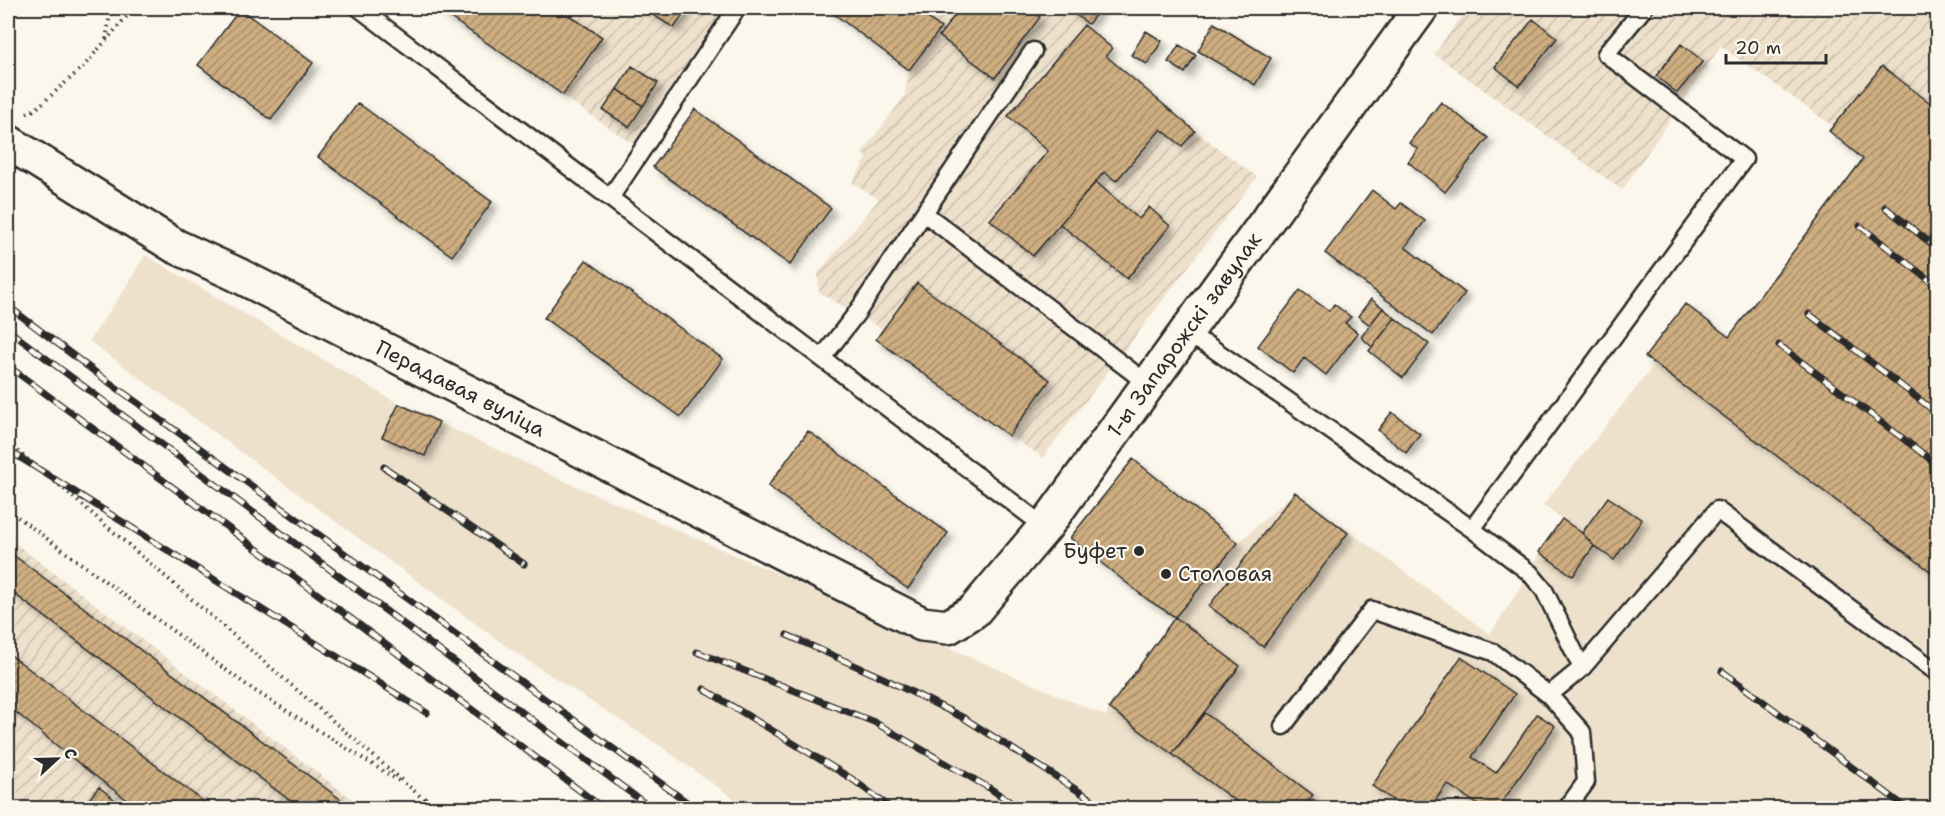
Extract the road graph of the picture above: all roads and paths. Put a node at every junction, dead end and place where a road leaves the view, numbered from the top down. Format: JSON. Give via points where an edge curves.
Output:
{"nodes":[{"id":1,"x":111,"y":8,"type":"edge"},
{"id":2,"x":134,"y":8,"type":"edge"},
{"id":3,"x":359,"y":8,"type":"edge"},
{"id":4,"x":736,"y":8,"type":"edge"},
{"id":5,"x":1421,"y":8,"type":"edge"},
{"id":6,"x":1644,"y":8,"type":"edge"},
{"id":7,"x":106,"y":41,"type":"junction"},
{"id":8,"x":1033,"y":51,"type":"dead end"},
{"id":9,"x":27,"y":114,"type":"dead end"},
{"id":10,"x":8,"y":142,"type":"edge"},
{"id":11,"x":610,"y":198,"type":"junction"},
{"id":12,"x":924,"y":213,"type":"junction"},
{"id":13,"x":1185,"y":334,"type":"junction"},
{"id":14,"x":822,"y":358,"type":"junction"},
{"id":15,"x":1148,"y":384,"type":"junction"},
{"id":16,"x":8,"y":444,"type":"edge"},
{"id":17,"x":8,"y":510,"type":"edge"},
{"id":18,"x":1045,"y":527,"type":"junction"},
{"id":19,"x":1472,"y":529,"type":"junction"},
{"id":20,"x":922,"y":624,"type":"joint"},
{"id":21,"x":1582,"y":668,"type":"junction"},
{"id":22,"x":1938,"y":673,"type":"edge"},
{"id":23,"x":1549,"y":695,"type":"junction"},
{"id":24,"x":1283,"y":726,"type":"dead end"},
{"id":25,"x":412,"y":790,"type":"junction"},
{"id":26,"x":434,"y":808,"type":"edge"},
{"id":27,"x":442,"y":808,"type":"edge"},
{"id":28,"x":1566,"y":808,"type":"edge"}],
"edges":[{"from":1,"to":7,"type":"path"},
{"from":2,"to":7,"type":"path"},
{"from":3,"to":11,"type":"lane"},
{"from":4,"to":11,"type":"lane"},
{"from":5,"to":13,"type":"street","name":"1-ы Запарожскі завулак"},
{"from":6,"to":19,"type":"lane","via":[[1606,54],[1744,159]]},
{"from":7,"to":9,"type":"path","via":[[83,67]]},
{"from":8,"to":12,"type":"lane"},
{"from":10,"to":20,"type":"street","name":"Перадавая вуліца","via":[[175,246]]},
{"from":11,"to":14,"type":"lane"},
{"from":12,"to":14,"type":"lane"},
{"from":12,"to":15,"type":"lane"},
{"from":13,"to":15,"type":"street","name":"1-ы Запарожскі завулак"},
{"from":13,"to":19,"type":"lane","via":[[1209,346]]},
{"from":14,"to":18,"type":"lane"},
{"from":15,"to":18,"type":"street","name":"1-ы Запарожскі завулак"},
{"from":16,"to":25,"type":"path"},
{"from":17,"to":25,"type":"path","via":[[252,689]]},
{"from":18,"to":20,"type":"street","name":"1-ы Запарожскі завулак","via":[[974,611],[948,627]]},
{"from":19,"to":21,"type":"lane","via":[[1530,573],[1544,590]]},
{"from":21,"to":22,"type":"lane","via":[[1717,510]]},
{"from":21,"to":23,"type":"lane"},
{"from":23,"to":24,"type":"lane","via":[[1493,652],[1372,610]]},
{"from":23,"to":28,"type":"lane","via":[[1582,732],[1586,782]]},
{"from":25,"to":26,"type":"path"},
{"from":25,"to":27,"type":"path"}]}
